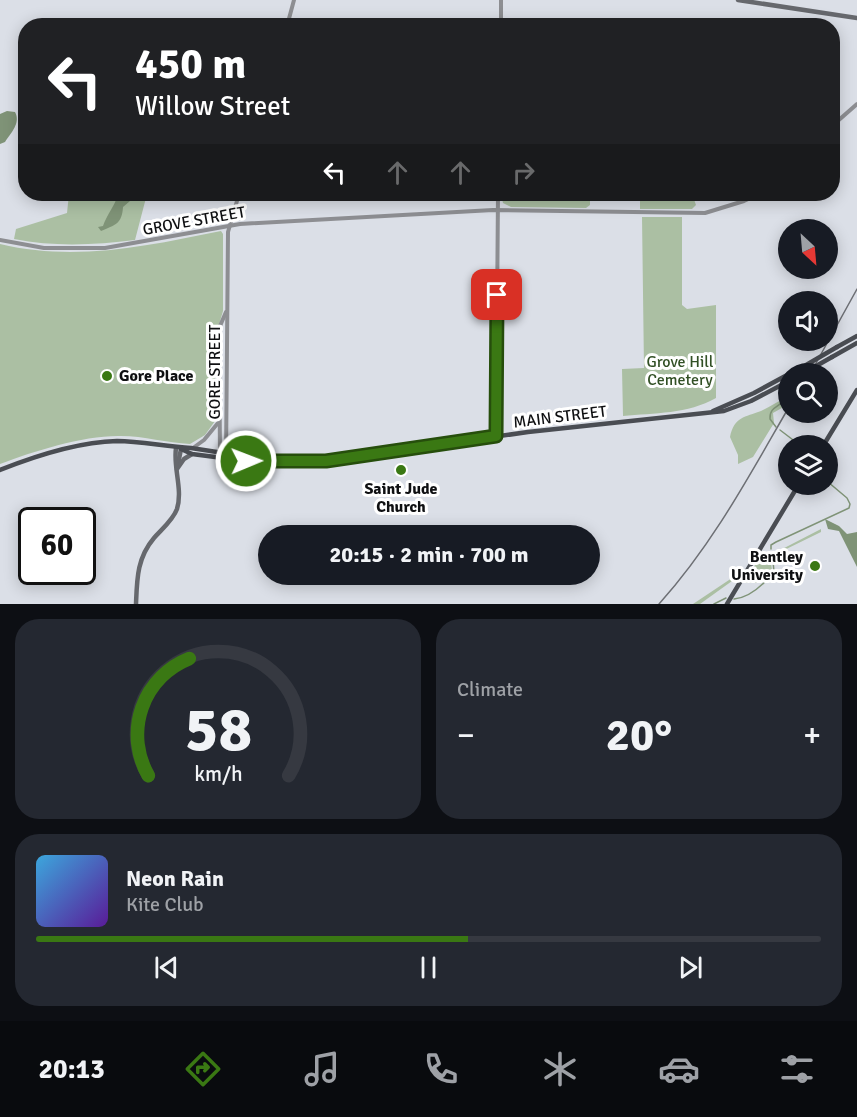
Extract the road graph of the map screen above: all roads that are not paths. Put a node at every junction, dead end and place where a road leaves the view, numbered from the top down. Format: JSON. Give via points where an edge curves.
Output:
{"nodes":[{"id":1,"x":294,"y":0,"type":"edge"},
{"id":2,"x":501,"y":0,"type":"edge"},
{"id":3,"x":738,"y":0,"type":"edge"},
{"id":4,"x":289,"y":18,"type":"edge"},
{"id":5,"x":501,"y":18,"type":"edge"},
{"id":6,"x":857,"y":18,"type":"edge"},
{"id":7,"x":857,"y":104,"type":"edge"},
{"id":8,"x":840,"y":119,"type":"edge"},
{"id":9,"x":237,"y":201,"type":"edge"},
{"id":10,"x":498,"y":201,"type":"edge"},
{"id":11,"x":744,"y":201,"type":"edge"},
{"id":12,"x":498,"y":210,"type":"junction"},
{"id":13,"x":229,"y":225,"type":"junction"},
{"id":14,"x":0,"y":240,"type":"edge"},
{"id":15,"x":226,"y":312,"type":"junction"},
{"id":16,"x":857,"y":336,"type":"edge"},
{"id":17,"x":857,"y":343,"type":"edge"},
{"id":18,"x":812,"y":363,"type":"edge"},
{"id":19,"x":818,"y":363,"type":"edge"},
{"id":20,"x":778,"y":380,"type":"edge"},
{"id":21,"x":778,"y":386,"type":"edge"},
{"id":22,"x":857,"y":390,"type":"edge"},
{"id":23,"x":712,"y":411,"type":"junction"},
{"id":24,"x":219,"y":422,"type":"junction"},
{"id":25,"x":830,"y":435,"type":"edge"},
{"id":26,"x":496,"y":436,"type":"junction"},
{"id":27,"x":178,"y":449,"type":"junction"},
{"id":28,"x":193,"y":451,"type":"junction"},
{"id":29,"x":220,"y":453,"type":"junction"},
{"id":30,"x":226,"y":457,"type":"junction"},
{"id":31,"x":177,"y":469,"type":"junction"},
{"id":32,"x":0,"y":470,"type":"edge"},
{"id":33,"x":792,"y":495,"type":"edge"},
{"id":34,"x":136,"y":604,"type":"edge"},
{"id":35,"x":727,"y":604,"type":"edge"}],
"edges":[{"from":1,"to":4,"type":"street"},
{"from":2,"to":5,"type":"street"},
{"from":3,"to":6,"type":"main road"},
{"from":7,"to":8,"type":"street"},
{"from":9,"to":13,"type":"street","name":"GORE STREET"},
{"from":10,"to":12,"type":"street"},
{"from":11,"to":12,"type":"street","name":"GROVE STREET","via":[[705,213]]},
{"from":12,"to":13,"type":"street","name":"GROVE STREET"},
{"from":12,"to":26,"type":"street"},
{"from":13,"to":14,"type":"street","name":"GROVE STREET","via":[[105,248],[52,248]]},
{"from":13,"to":15,"type":"street","name":"GORE STREET"},
{"from":15,"to":24,"type":"street","name":"GORE STREET","via":[[219,332]]},
{"from":15,"to":30,"type":"street","name":"GORE STREET"},
{"from":16,"to":18,"type":"main road","name":"MAIN STREET","bridge":true},
{"from":17,"to":19,"type":"main road","name":"MAIN STREET","bridge":true},
{"from":20,"to":23,"type":"main road","name":"MAIN STREET"},
{"from":21,"to":23,"type":"main road","name":"MAIN STREET","via":[[741,405]]},
{"from":22,"to":25,"type":"main road"},
{"from":23,"to":26,"type":"main road","name":"MAIN STREET"},
{"from":24,"to":28,"type":"street"},
{"from":24,"to":29,"type":"street","name":"GORE STREET"},
{"from":26,"to":30,"type":"main road","name":"MAIN STREET","via":[[326,461]]},
{"from":27,"to":28,"type":"main road","name":"MAIN STREET"},
{"from":27,"to":31,"type":"main road"},
{"from":27,"to":32,"type":"main road","name":"MAIN STREET","via":[[112,441],[40,456]]},
{"from":28,"to":29,"type":"main road","name":"MAIN STREET"},
{"from":28,"to":30,"type":"main road","name":"MAIN STREET"},
{"from":28,"to":31,"type":"main road"},
{"from":29,"to":30,"type":"main road","name":"MAIN STREET"},
{"from":31,"to":34,"type":"main road","via":[[178,507],[141,557]]},
{"from":33,"to":35,"type":"main road"}]}
